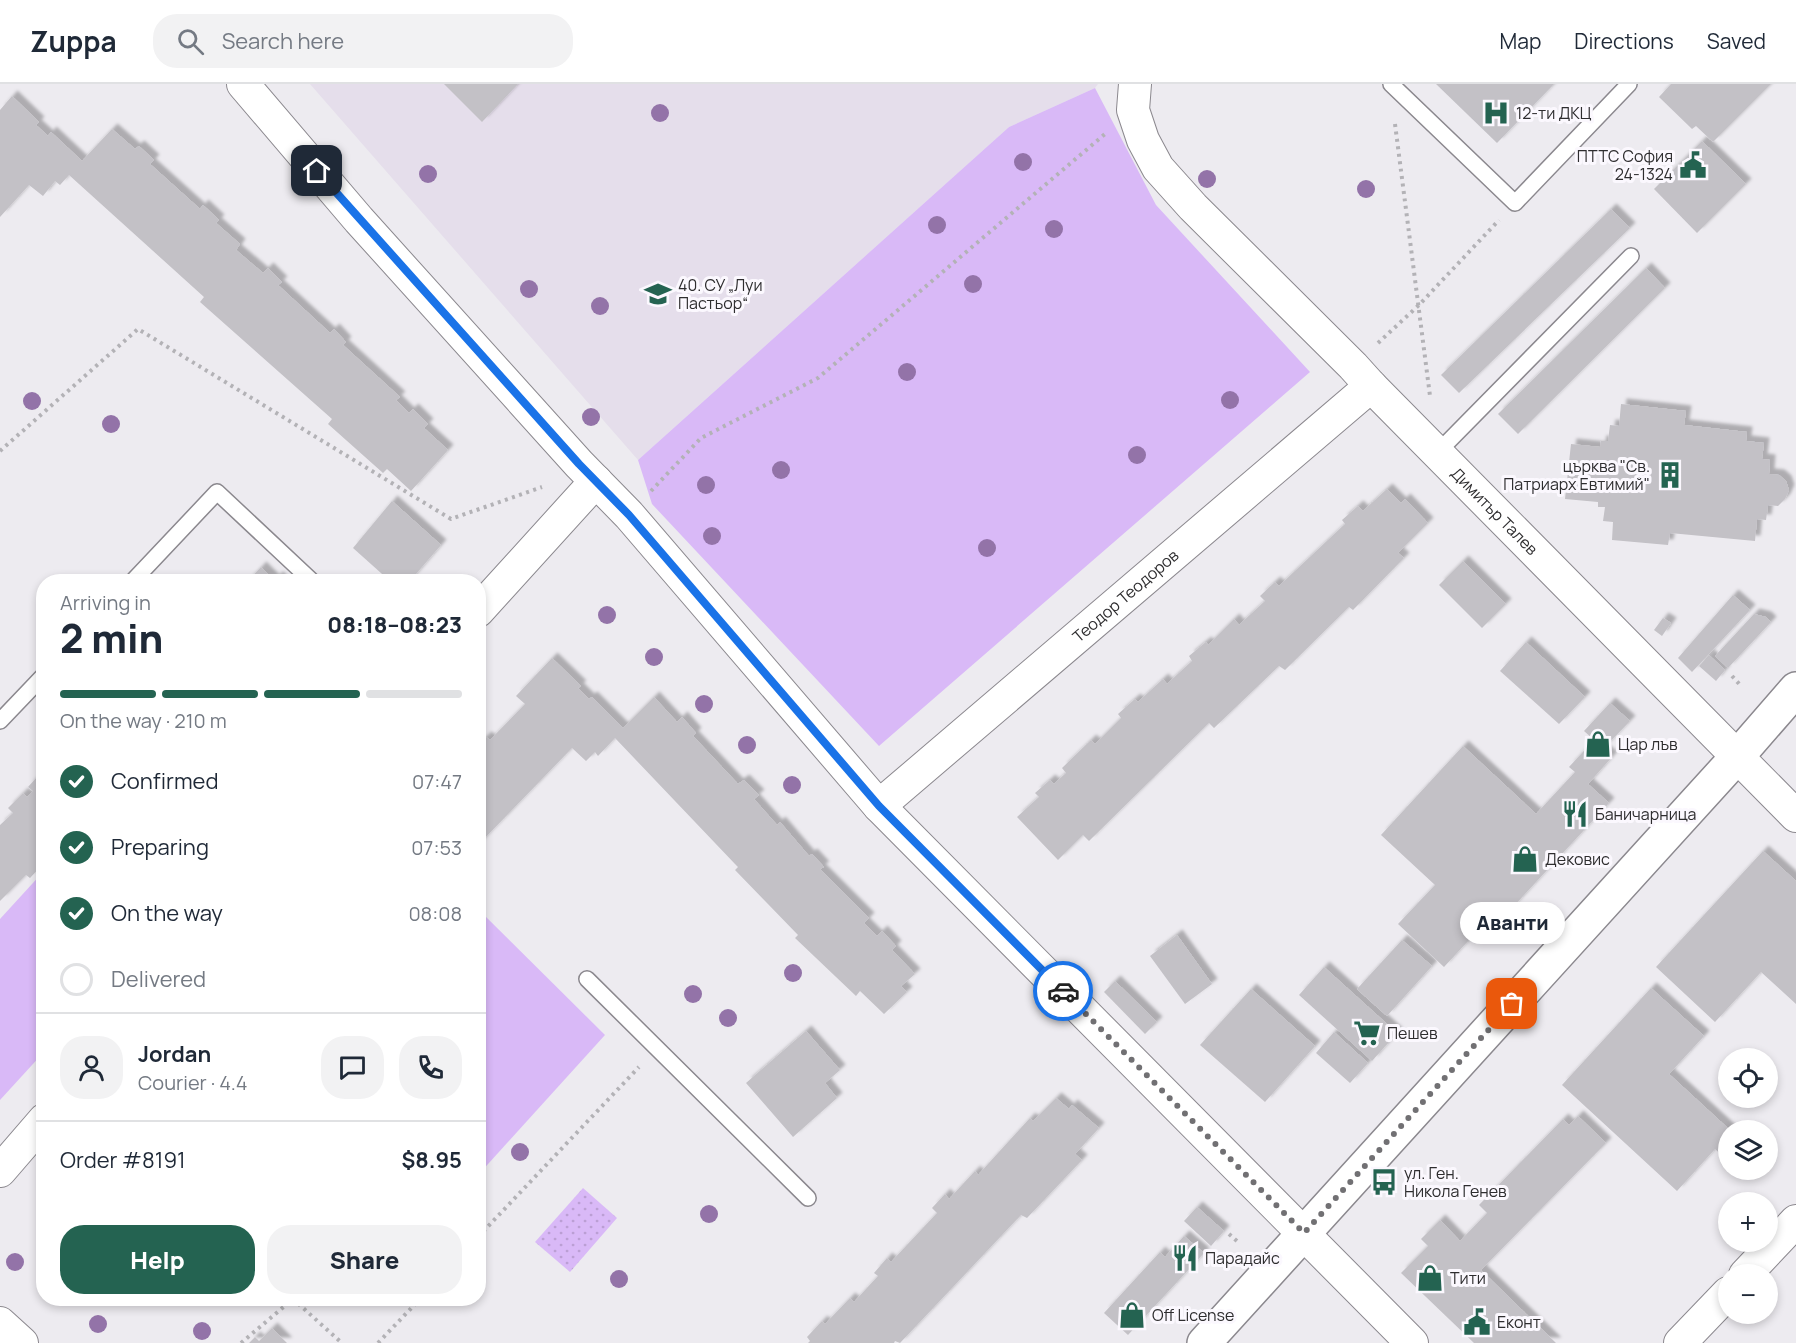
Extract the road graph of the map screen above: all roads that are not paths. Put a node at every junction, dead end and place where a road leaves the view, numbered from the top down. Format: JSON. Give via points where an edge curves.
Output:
{"nodes":[{"id":1,"x":243,"y":84,"type":"edge"},
{"id":2,"x":1391,"y":84,"type":"edge"},
{"id":3,"x":1629,"y":84,"type":"edge"},
{"id":4,"x":1134,"y":97,"type":"edge"},
{"id":5,"x":1631,"y":256,"type":"dead end"},
{"id":6,"x":1362,"y":376,"type":"junction"},
{"id":7,"x":1437,"y":453,"type":"junction"},
{"id":8,"x":596,"y":481,"type":"junction"},
{"id":9,"x":140,"y":574,"type":"edge"},
{"id":10,"x":304,"y":574,"type":"edge"},
{"id":11,"x":486,"y":602,"type":"edge"},
{"id":12,"x":36,"y":683,"type":"edge"},
{"id":13,"x":1796,"y":689,"type":"edge"},
{"id":14,"x":0,"y":721,"type":"edge"},
{"id":15,"x":1736,"y":758,"type":"junction"},
{"id":16,"x":879,"y":806,"type":"junction"},
{"id":17,"x":1796,"y":816,"type":"edge"},
{"id":18,"x":587,"y":979,"type":"dead end"},
{"id":19,"x":36,"y":1129,"type":"edge"},
{"id":20,"x":0,"y":1171,"type":"edge"},
{"id":21,"x":808,"y":1198,"type":"dead end"},
{"id":22,"x":1796,"y":1221,"type":"edge"},
{"id":23,"x":1304,"y":1233,"type":"junction"},
{"id":24,"x":1755,"y":1264,"type":"edge"},
{"id":25,"x":1718,"y":1303,"type":"edge"},
{"id":26,"x":0,"y":1323,"type":"edge"},
{"id":27,"x":22,"y":1343,"type":"edge"},
{"id":28,"x":1204,"y":1343,"type":"edge"},
{"id":29,"x":1412,"y":1343,"type":"edge"},
{"id":30,"x":1680,"y":1343,"type":"edge"}],
"edges":[{"from":1,"to":8,"type":"street","via":[[359,220]]},
{"from":2,"to":3,"type":"lane","via":[[1515,203]]},
{"from":4,"to":6,"type":"street","name":"Димитър Талев","via":[[1143,140],[1158,168]]},
{"from":5,"to":7,"type":"lane"},
{"from":6,"to":7,"type":"street","name":"Димитър Талев"},
{"from":6,"to":16,"type":"street","name":"Теодор Теодоров"},
{"from":7,"to":15,"type":"street","name":"Димитър Талев"},
{"from":8,"to":11,"type":"street"},
{"from":8,"to":16,"type":"street"},
{"from":9,"to":10,"type":"lane","via":[[217,492]]},
{"from":12,"to":14,"type":"lane"},
{"from":13,"to":15,"type":"street"},
{"from":15,"to":17,"type":"street","name":"Димитър Талев"},
{"from":15,"to":23,"type":"street"},
{"from":16,"to":23,"type":"street"},
{"from":18,"to":21,"type":"lane"},
{"from":19,"to":20,"type":"street"},
{"from":22,"to":24,"type":"street"},
{"from":23,"to":28,"type":"street"},
{"from":23,"to":29,"type":"street"},
{"from":25,"to":30,"type":"street"},
{"from":26,"to":27,"type":"street"}]}
